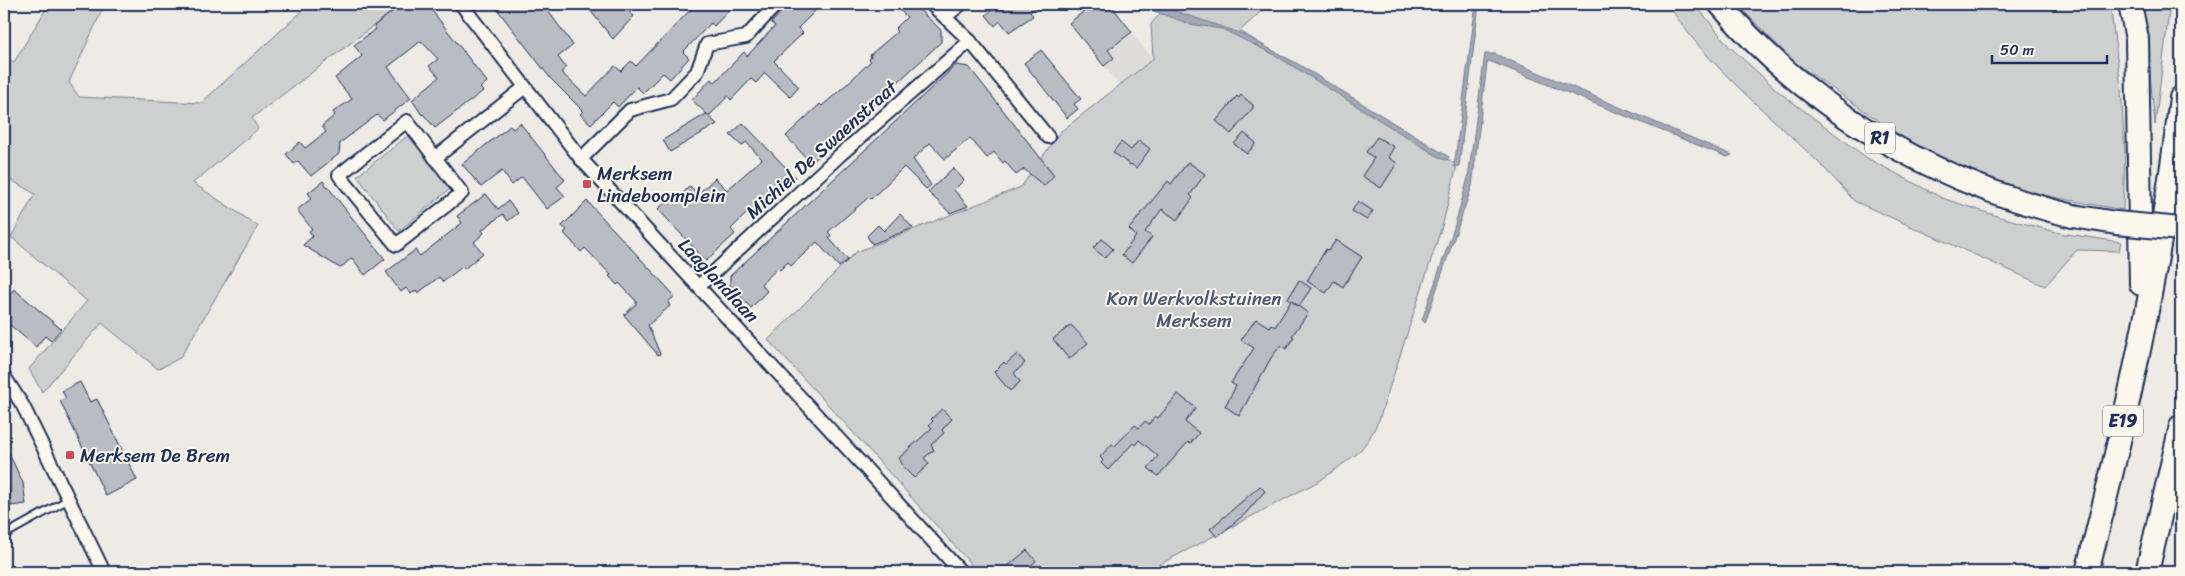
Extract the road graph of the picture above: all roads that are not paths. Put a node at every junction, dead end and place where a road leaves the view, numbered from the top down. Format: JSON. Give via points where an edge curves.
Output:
{"nodes":[{"id":1,"x":461,"y":4,"type":"edge"},
{"id":2,"x":769,"y":4,"type":"edge"},
{"id":3,"x":931,"y":4,"type":"edge"},
{"id":4,"x":961,"y":4,"type":"edge"},
{"id":5,"x":1720,"y":4,"type":"edge"},
{"id":6,"x":2130,"y":4,"type":"edge"},
{"id":7,"x":945,"y":17,"type":"junction"},
{"id":8,"x":970,"y":41,"type":"junction"},
{"id":9,"x":525,"y":87,"type":"junction"},
{"id":10,"x":2181,"y":98,"type":"edge"},
{"id":11,"x":1048,"y":137,"type":"dead end"},
{"id":12,"x":435,"y":158,"type":"junction"},
{"id":13,"x":581,"y":159,"type":"junction"},
{"id":14,"x":2181,"y":229,"type":"edge"},
{"id":15,"x":699,"y":286,"type":"junction"},
{"id":16,"x":2141,"y":334,"type":"junction"},
{"id":17,"x":4,"y":376,"type":"edge"},
{"id":18,"x":2181,"y":426,"type":"edge"},
{"id":19,"x":2181,"y":448,"type":"edge"},
{"id":20,"x":2171,"y":475,"type":"junction"},
{"id":21,"x":69,"y":499,"type":"junction"},
{"id":22,"x":4,"y":534,"type":"edge"},
{"id":23,"x":104,"y":572,"type":"edge"},
{"id":24,"x":962,"y":572,"type":"edge"},
{"id":25,"x":2087,"y":572,"type":"edge"},
{"id":26,"x":2147,"y":572,"type":"edge"}],
"edges":[{"from":1,"to":9,"type":"street","name":"Laaglandlaan"},
{"from":2,"to":13,"type":"street","via":[[773,8],[746,37],[707,44],[697,72],[671,99],[630,110]]},
{"from":3,"to":7,"type":"street"},
{"from":4,"to":7,"type":"street"},
{"from":5,"to":14,"type":"highway","number":"R1","bridge":true,"via":[[1792,76],[1847,117],[1888,143],[1962,180],[2033,206],[2073,216]]},
{"from":6,"to":16,"type":"highway","number":"E19","via":[[2137,39]]},
{"from":7,"to":8,"type":"street"},
{"from":8,"to":11,"type":"street"},
{"from":8,"to":15,"type":"street","name":"Michiel De Swaenstraat","via":[[840,155]]},
{"from":9,"to":12,"type":"street"},
{"from":9,"to":13,"type":"street","name":"Laaglandlaan"},
{"from":10,"to":16,"type":"highway","number":"E19","via":[[2173,167]]},
{"from":12,"to":12,"type":"street","via":[[407,121],[339,175],[396,245],[462,193]]},
{"from":13,"to":15,"type":"street","name":"Laaglandlaan"},
{"from":15,"to":24,"type":"street","name":"Laaglandlaan"},
{"from":16,"to":25,"type":"highway","number":"E19"},
{"from":17,"to":21,"type":"street","via":[[23,406]]},
{"from":18,"to":20,"type":"highway"},
{"from":19,"to":20,"type":"highway"},
{"from":20,"to":26,"type":"highway"},
{"from":21,"to":22,"type":"lane"},
{"from":21,"to":23,"type":"street"}]}
